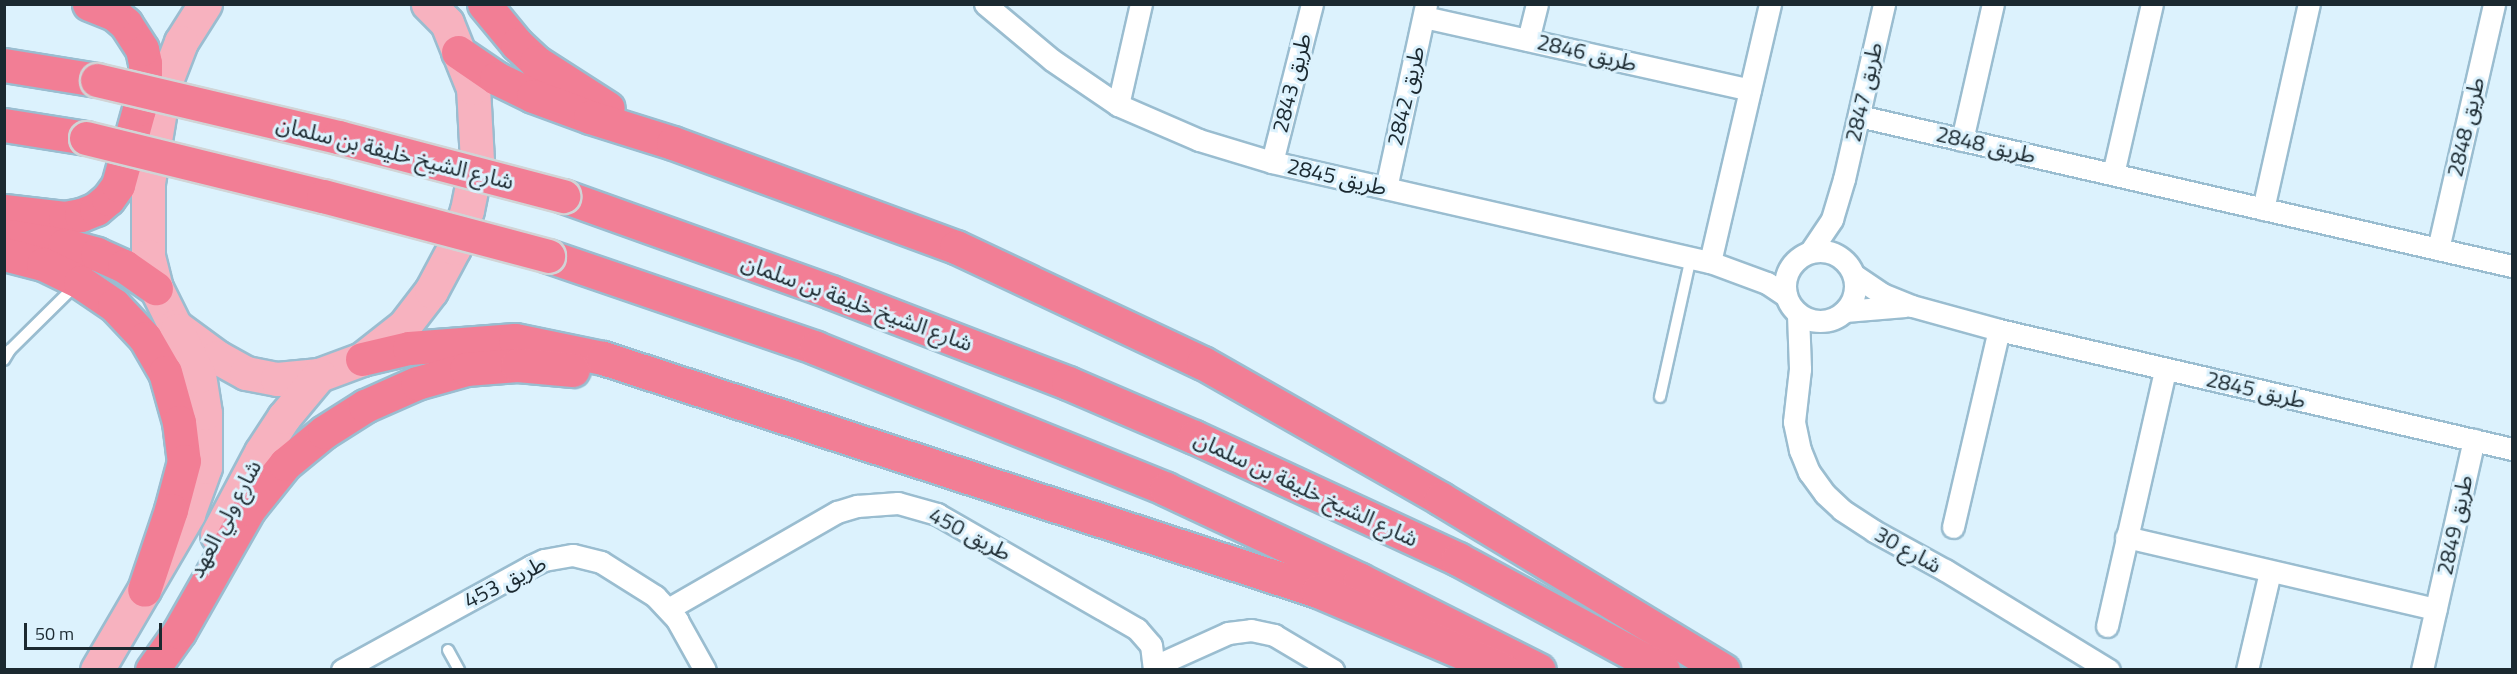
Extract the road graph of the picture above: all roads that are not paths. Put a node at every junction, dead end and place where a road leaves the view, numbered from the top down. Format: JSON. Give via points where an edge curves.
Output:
{"nodes":[{"id":1,"x":89,"y":4,"type":"edge"},
{"id":2,"x":205,"y":4,"type":"edge"},
{"id":3,"x":484,"y":4,"type":"edge"},
{"id":4,"x":985,"y":4,"type":"edge"},
{"id":5,"x":1141,"y":4,"type":"edge"},
{"id":6,"x":1312,"y":4,"type":"edge"},
{"id":7,"x":1537,"y":4,"type":"edge"},
{"id":8,"x":1770,"y":4,"type":"edge"},
{"id":9,"x":1884,"y":4,"type":"edge"},
{"id":10,"x":1993,"y":4,"type":"edge"},
{"id":11,"x":2152,"y":4,"type":"edge"},
{"id":12,"x":2310,"y":4,"type":"edge"},
{"id":13,"x":2494,"y":4,"type":"edge"},
{"id":14,"x":434,"y":8,"type":"edge"},
{"id":15,"x":1425,"y":11,"type":"edge"},
{"id":16,"x":1528,"y":40,"type":"junction"},
{"id":17,"x":458,"y":52,"type":"junction"},
{"id":18,"x":4,"y":65,"type":"edge"},
{"id":19,"x":1750,"y":90,"type":"junction"},
{"id":20,"x":1118,"y":105,"type":"junction"},
{"id":21,"x":1859,"y":116,"type":"junction"},
{"id":22,"x":4,"y":125,"type":"edge"},
{"id":23,"x":1962,"y":140,"type":"junction"},
{"id":24,"x":673,"y":143,"type":"junction"},
{"id":25,"x":1272,"y":162,"type":"junction"},
{"id":26,"x":2112,"y":174,"type":"junction"},
{"id":27,"x":1844,"y":179,"type":"junction"},
{"id":28,"x":1386,"y":188,"type":"junction"},
{"id":29,"x":2263,"y":209,"type":"junction"},
{"id":30,"x":4,"y":211,"type":"edge"},
{"id":31,"x":4,"y":235,"type":"edge"},
{"id":32,"x":2438,"y":249,"type":"junction"},
{"id":33,"x":4,"y":254,"type":"edge"},
{"id":34,"x":1802,"y":257,"type":"junction"},
{"id":35,"x":1708,"y":261,"type":"junction"},
{"id":36,"x":2512,"y":266,"type":"edge"},
{"id":37,"x":1849,"y":267,"type":"junction"},
{"id":38,"x":80,"y":282,"type":"junction"},
{"id":39,"x":156,"y":288,"type":"junction"},
{"id":40,"x":1786,"y":296,"type":"junction"},
{"id":41,"x":1912,"y":306,"type":"junction"},
{"id":42,"x":1845,"y":311,"type":"junction"},
{"id":43,"x":1797,"y":314,"type":"junction"},
{"id":44,"x":1826,"y":322,"type":"junction"},
{"id":45,"x":175,"y":326,"type":"junction"},
{"id":46,"x":1999,"y":330,"type":"junction"},
{"id":47,"x":362,"y":359,"type":"junction"},
{"id":48,"x":4,"y":360,"type":"edge"},
{"id":49,"x":1800,"y":369,"type":"junction"},
{"id":50,"x":2165,"y":370,"type":"junction"},
{"id":51,"x":319,"y":375,"type":"junction"},
{"id":52,"x":1660,"y":397,"type":"dead end"},
{"id":53,"x":763,"y":409,"type":"junction"},
{"id":54,"x":2474,"y":440,"type":"junction"},
{"id":55,"x":2512,"y":449,"type":"edge"},
{"id":56,"x":1953,"y":527,"type":"dead end"},
{"id":57,"x":2126,"y":537,"type":"junction"},
{"id":58,"x":2270,"y":572,"type":"junction"},
{"id":59,"x":144,"y":590,"type":"junction"},
{"id":60,"x":668,"y":609,"type":"junction"},
{"id":61,"x":2436,"y":609,"type":"junction"},
{"id":62,"x":2107,"y":626,"type":"dead end"},
{"id":63,"x":448,"y":650,"type":"dead end"},
{"id":64,"x":1155,"y":668,"type":"edge"},
{"id":65,"x":97,"y":669,"type":"edge"},
{"id":66,"x":141,"y":669,"type":"edge"},
{"id":67,"x":152,"y":669,"type":"edge"},
{"id":68,"x":342,"y":669,"type":"edge"},
{"id":69,"x":459,"y":669,"type":"edge"},
{"id":70,"x":705,"y":669,"type":"edge"},
{"id":71,"x":1334,"y":669,"type":"edge"},
{"id":72,"x":1503,"y":669,"type":"edge"},
{"id":73,"x":1539,"y":669,"type":"edge"},
{"id":74,"x":1663,"y":669,"type":"edge"},
{"id":75,"x":1723,"y":669,"type":"edge"},
{"id":76,"x":2109,"y":669,"type":"edge"},
{"id":77,"x":2247,"y":669,"type":"edge"},
{"id":78,"x":2422,"y":669,"type":"edge"}],
"edges":[{"from":1,"to":30,"type":"highway","via":[[114,14],[126,24],[142,49],[145,63],[139,109],[118,185],[96,209],[81,215],[65,218]]},
{"from":2,"to":39,"type":"main road","name":"شارع ولي العهد","via":[[172,64],[155,129],[146,225]]},
{"from":3,"to":24,"type":"highway","via":[[536,62],[585,96]]},
{"from":4,"to":20,"type":"street","name":"طريق 2845","via":[[1052,60]]},
{"from":5,"to":20,"type":"street"},
{"from":6,"to":25,"type":"street","name":"طريق 2843"},
{"from":7,"to":16,"type":"street"},
{"from":8,"to":19,"type":"street"},
{"from":9,"to":21,"type":"street","name":"طريق 2847"},
{"from":10,"to":23,"type":"street"},
{"from":11,"to":26,"type":"street"},
{"from":12,"to":29,"type":"street"},
{"from":13,"to":32,"type":"street","name":"طريق 2848"},
{"from":14,"to":17,"type":"main road","via":[[447,22]]},
{"from":15,"to":16,"type":"street","name":"طريق 2846"},
{"from":15,"to":28,"type":"street","name":"طريق 2842"},
{"from":16,"to":19,"type":"street","name":"طريق 2846"},
{"from":17,"to":24,"type":"highway","via":[[496,78],[533,96]]},
{"from":17,"to":47,"type":"main road","via":[[473,88],[476,124],[477,161],[467,210],[432,291],[405,326]]},
{"from":18,"to":74,"type":"highway","name":"شارع الشيخ خليفة بن سلمان","bridge":true,"via":[[97,80],[563,196],[842,296],[1068,383],[1194,437],[1458,559]]},
{"from":19,"to":35,"type":"street"},
{"from":20,"to":25,"type":"street","name":"طريق 2845","via":[[1199,140]]},
{"from":21,"to":23,"type":"street","name":"طريق 2848"},
{"from":21,"to":27,"type":"street","name":"طريق 2847"},
{"from":22,"to":73,"type":"highway","bridge":true,"via":[[86,138],[548,256],[816,348],[1166,489]]},
{"from":23,"to":26,"type":"street","name":"طريق 2848"},
{"from":24,"to":75,"type":"highway","via":[[956,247],[1203,363],[1441,499]]},
{"from":25,"to":28,"type":"street","name":"طريق 2845"},
{"from":26,"to":29,"type":"street","name":"طريق 2848"},
{"from":27,"to":34,"type":"street","name":"طريق 2847","via":[[1832,219]]},
{"from":27,"to":37,"type":"street","name":"طريق 2847","via":[[1840,219]]},
{"from":28,"to":35,"type":"street","name":"طريق 2845"},
{"from":29,"to":32,"type":"street","name":"طريق 2848"},
{"from":31,"to":39,"type":"highway","via":[[97,254],[124,266]]},
{"from":32,"to":36,"type":"street","name":"طريق 2848"},
{"from":33,"to":38,"type":"highway","via":[[43,264]]},
{"from":34,"to":35,"type":"street","name":"طريق 2845","via":[[1770,267]]},
{"from":34,"to":37,"type":"street","via":[[1828,252]]},
{"from":34,"to":40,"type":"street","via":[[1786,279]]},
{"from":35,"to":40,"type":"street","name":"طريق 2845","via":[[1767,284]]},
{"from":35,"to":52,"type":"lane"},
{"from":37,"to":41,"type":"street","name":"طريق 2845","via":[[1882,294]]},
{"from":37,"to":42,"type":"street","via":[[1854,295]]},
{"from":38,"to":48,"type":"lane"},
{"from":38,"to":59,"type":"highway","via":[[114,305],[145,338],[165,372],[179,422],[184,461]]},
{"from":39,"to":45,"type":"main road","name":"شارع ولي العهد"},
{"from":40,"to":43,"type":"street"},
{"from":41,"to":42,"type":"street","name":"طريق 2845"},
{"from":41,"to":46,"type":"street","name":"طريق 2845"},
{"from":42,"to":44,"type":"street"},
{"from":43,"to":44,"type":"street","via":[[1811,321]]},
{"from":43,"to":49,"type":"street","name":"شارع 30"},
{"from":44,"to":49,"type":"street","name":"شارع 30","via":[[1817,332]]},
{"from":45,"to":51,"type":"main road","via":[[246,373],[277,379]]},
{"from":45,"to":59,"type":"main road","name":"شارع ولي العهد","via":[[199,376],[206,413],[205,467],[188,514]]},
{"from":46,"to":50,"type":"street","name":"طريق 2845"},
{"from":46,"to":56,"type":"street"},
{"from":47,"to":51,"type":"main road"},
{"from":47,"to":53,"type":"highway","via":[[409,348],[516,340],[603,358]]},
{"from":49,"to":76,"type":"street","name":"شارع 30","via":[[1794,422],[1800,450],[1809,472],[1842,510]]},
{"from":50,"to":54,"type":"street","name":"طريق 2845"},
{"from":50,"to":57,"type":"street"},
{"from":51,"to":66,"type":"main road","name":"شارع ولي العهد","via":[[261,452]]},
{"from":53,"to":67,"type":"highway","via":[[596,372],[517,365],[466,369],[417,383],[332,426],[285,464],[249,509],[179,632]]},
{"from":53,"to":72,"type":"highway","via":[[1318,591]]},
{"from":54,"to":55,"type":"street","name":"طريق 2845"},
{"from":54,"to":61,"type":"street","name":"طريق 2849"},
{"from":57,"to":58,"type":"street"},
{"from":57,"to":62,"type":"street"},
{"from":58,"to":61,"type":"street"},
{"from":58,"to":77,"type":"street"},
{"from":59,"to":65,"type":"main road","name":"شارع ولي العهد"},
{"from":60,"to":64,"type":"street","name":"طريق 450","via":[[837,512],[857,506],[898,503],[937,514],[1137,629],[1151,645]]},
{"from":60,"to":68,"type":"street","name":"طريق 453","via":[[641,586],[601,562],[573,555],[558,556],[531,566]]},
{"from":60,"to":70,"type":"street","name":"طريق 453"},
{"from":61,"to":78,"type":"street","name":"طريق 2849"},
{"from":63,"to":69,"type":"lane"},
{"from":64,"to":71,"type":"street","via":[[1228,633],[1251,630],[1274,635]]}]}
